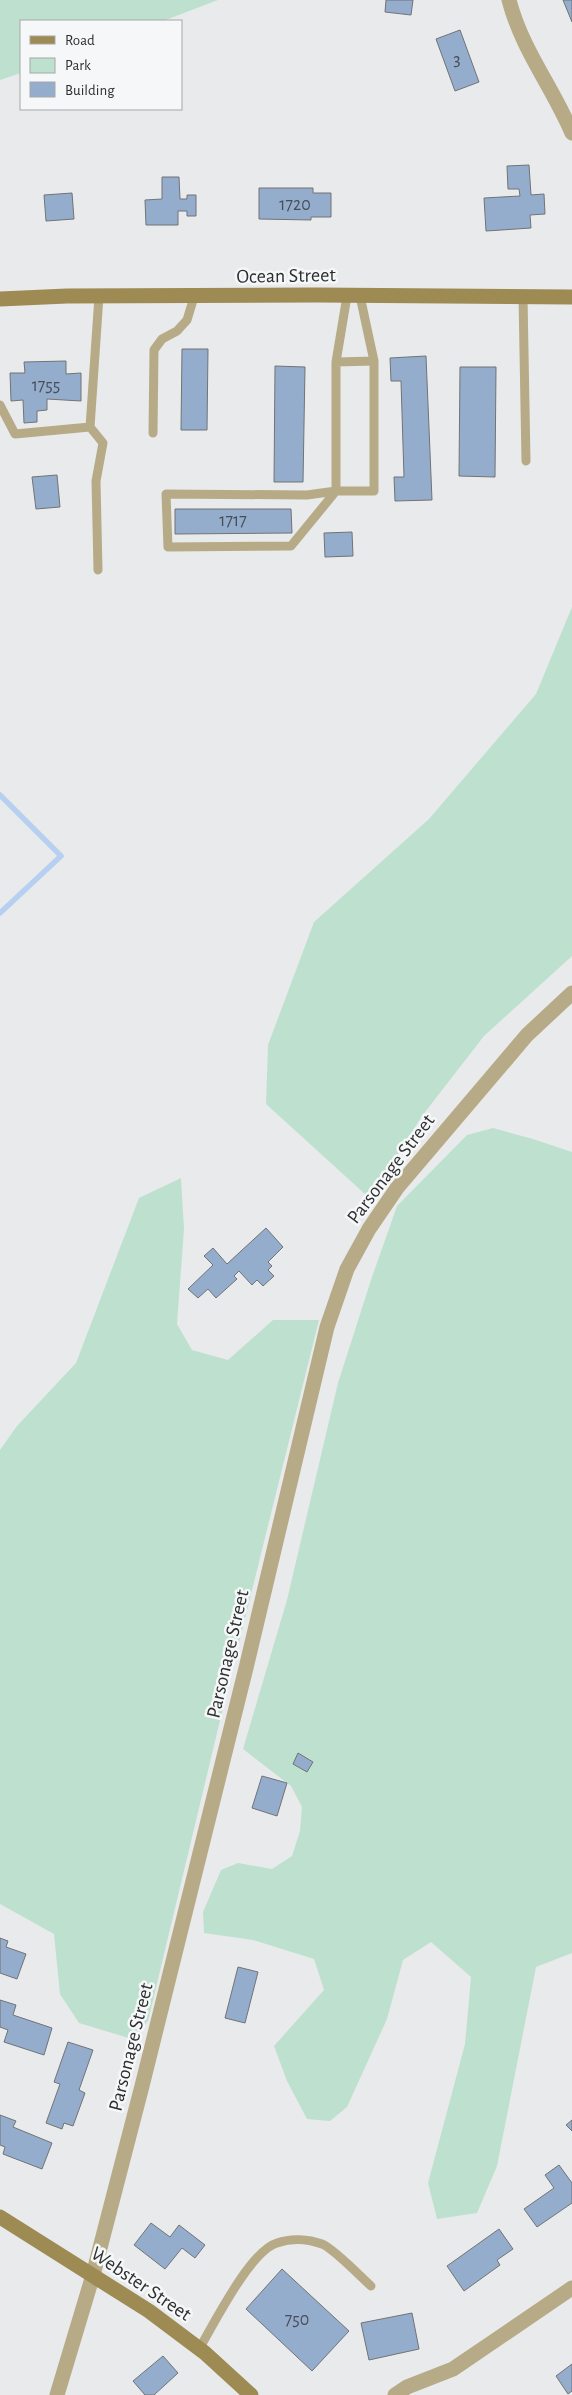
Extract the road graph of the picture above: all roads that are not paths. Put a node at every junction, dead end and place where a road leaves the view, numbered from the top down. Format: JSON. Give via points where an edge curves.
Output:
{"nodes":[{"id":1,"x":509,"y":0,"type":"edge"},
{"id":2,"x":572,"y":133,"type":"edge"},
{"id":3,"x":99,"y":296,"type":"junction"},
{"id":4,"x":354,"y":296,"type":"junction"},
{"id":5,"x":194,"y":297,"type":"junction"},
{"id":6,"x":523,"y":297,"type":"junction"},
{"id":7,"x":572,"y":297,"type":"edge"},
{"id":8,"x":0,"y":299,"type":"edge"},
{"id":9,"x":374,"y":361,"type":"junction"},
{"id":10,"x":336,"y":362,"type":"junction"},
{"id":11,"x":0,"y":405,"type":"edge"},
{"id":12,"x":90,"y":427,"type":"junction"},
{"id":13,"x":153,"y":433,"type":"dead end"},
{"id":14,"x":526,"y":461,"type":"dead end"},
{"id":15,"x":336,"y":492,"type":"junction"},
{"id":16,"x":98,"y":570,"type":"dead end"},
{"id":17,"x":572,"y":993,"type":"edge"},
{"id":18,"x":0,"y":2217,"type":"edge"},
{"id":19,"x":93,"y":2274,"type":"junction"},
{"id":20,"x":371,"y":2286,"type":"dead end"},
{"id":21,"x":572,"y":2288,"type":"edge"},
{"id":22,"x":199,"y":2349,"type":"junction"},
{"id":23,"x":57,"y":2395,"type":"edge"},
{"id":24,"x":251,"y":2395,"type":"edge"},
{"id":25,"x":395,"y":2395,"type":"edge"}],
"edges":[{"from":1,"to":2,"type":"street","via":[[530,56]]},
{"from":3,"to":5,"type":"main road","name":"Ocean Street"},
{"from":3,"to":8,"type":"main road","name":"Ocean Street"},
{"from":3,"to":12,"type":"lane"},
{"from":4,"to":5,"type":"main road","name":"Ocean Street"},
{"from":4,"to":6,"type":"main road","name":"Ocean Street"},
{"from":4,"to":9,"type":"lane"},
{"from":4,"to":10,"type":"lane"},
{"from":5,"to":13,"type":"lane","via":[[187,320],[177,331],[162,339],[154,350]]},
{"from":6,"to":7,"type":"main road","name":"Ocean Street"},
{"from":6,"to":14,"type":"lane"},
{"from":9,"to":10,"type":"lane"},
{"from":9,"to":15,"type":"lane","via":[[374,491]]},
{"from":10,"to":15,"type":"lane"},
{"from":11,"to":12,"type":"lane","via":[[15,434]]},
{"from":12,"to":16,"type":"lane","via":[[103,443],[96,481]]},
{"from":15,"to":15,"type":"lane","via":[[307,495],[166,494],[168,547],[291,546]]},
{"from":17,"to":19,"type":"street","name":"Parsonage Street","via":[[526,1035],[404,1180],[369,1229],[347,1269],[326,1327],[197,1866]]},
{"from":18,"to":19,"type":"main road","name":"Webster Street"},
{"from":19,"to":22,"type":"main road","name":"Webster Street"},
{"from":19,"to":23,"type":"street","name":"Parsonage Street"},
{"from":20,"to":22,"type":"lane","via":[[324,2244],[302,2239],[276,2243],[257,2258],[236,2286]]},
{"from":21,"to":25,"type":"street","via":[[453,2369],[407,2386]]},
{"from":22,"to":24,"type":"main road","name":"Webster Street"}]}
